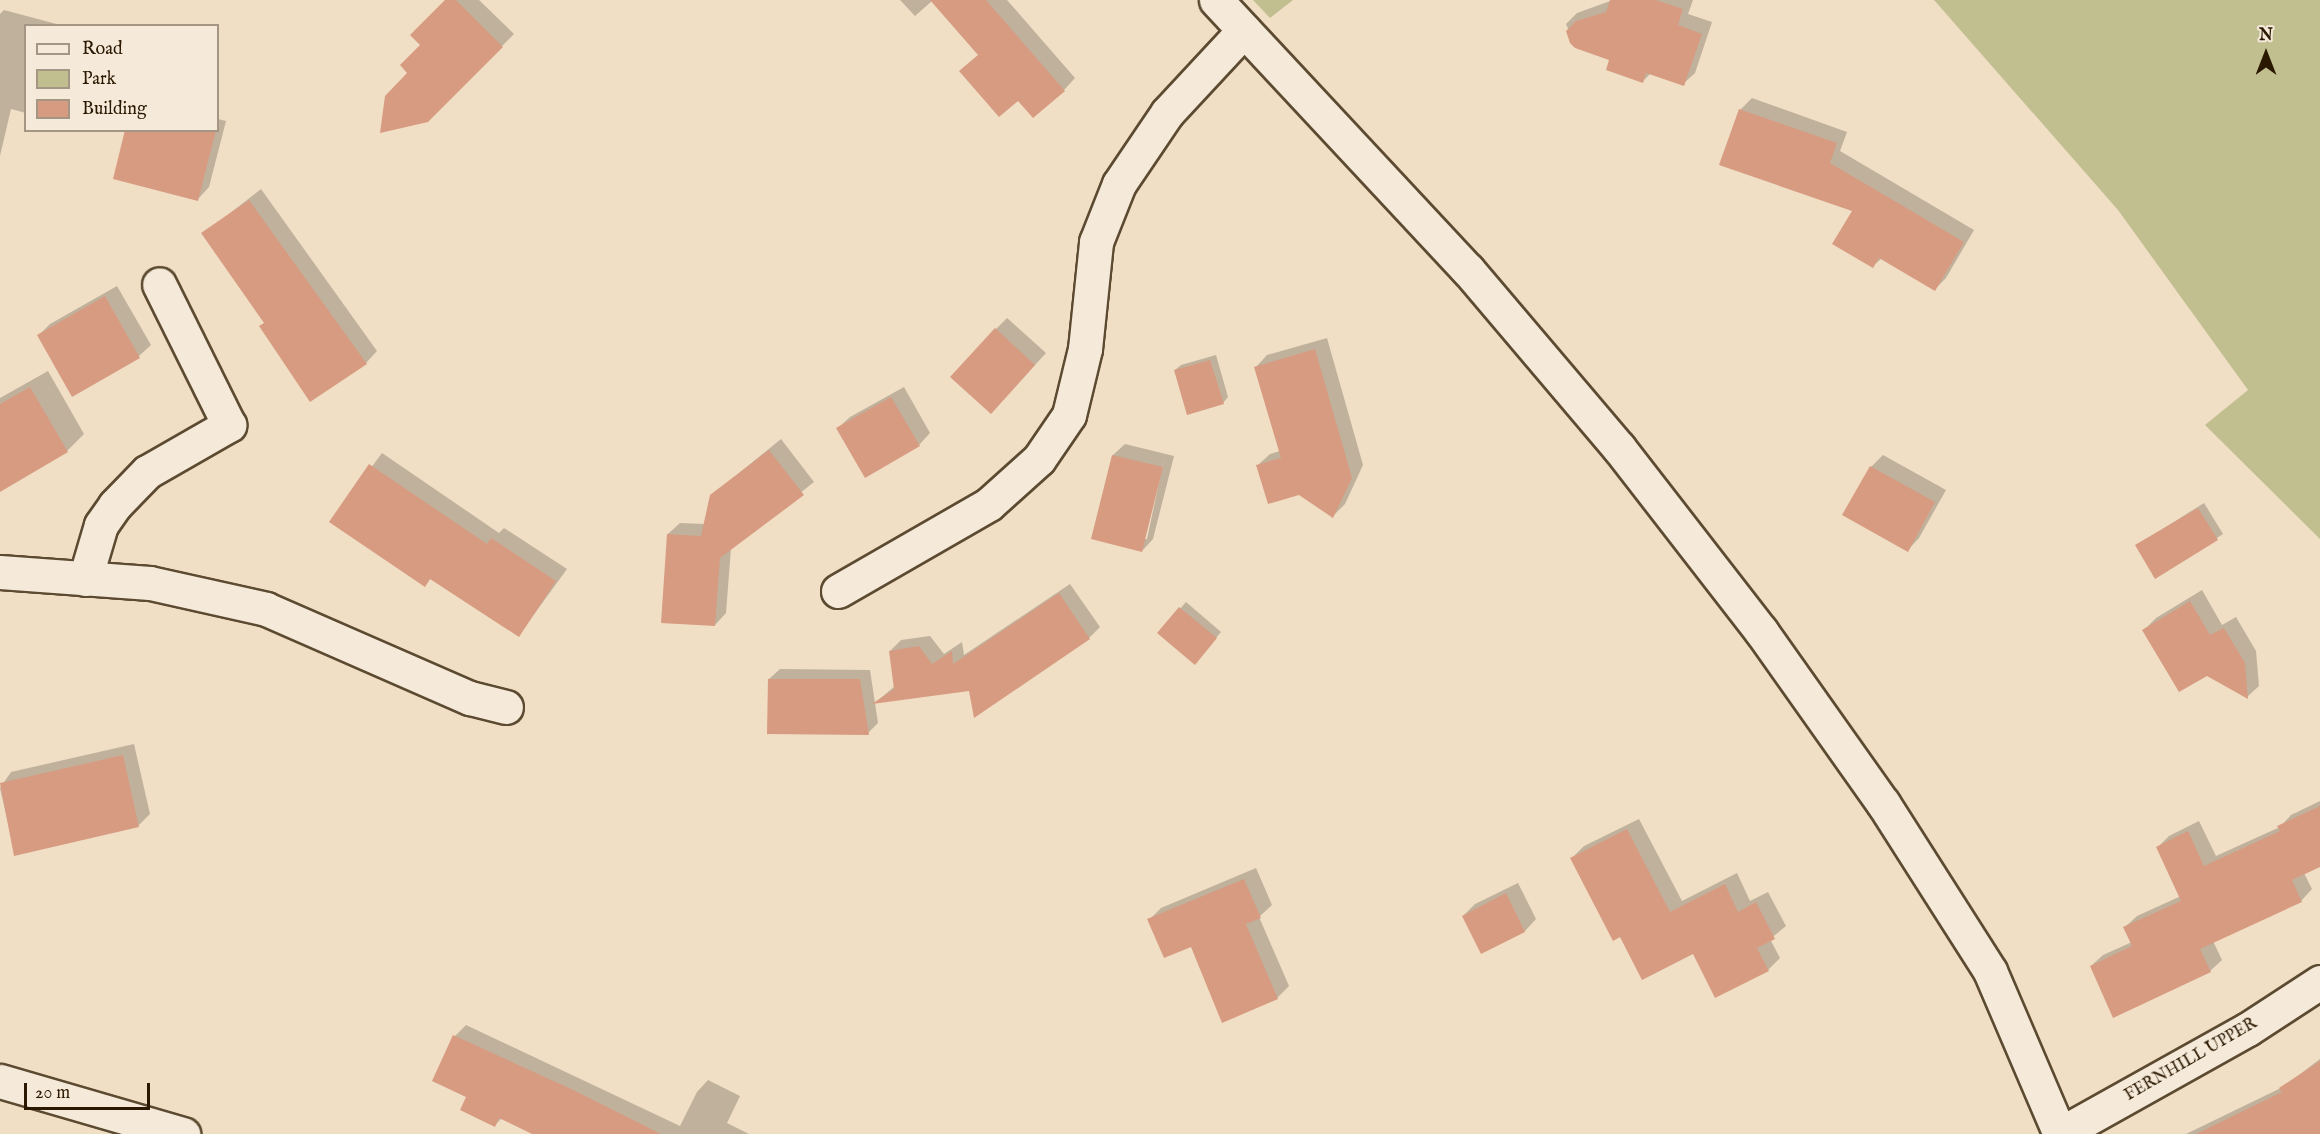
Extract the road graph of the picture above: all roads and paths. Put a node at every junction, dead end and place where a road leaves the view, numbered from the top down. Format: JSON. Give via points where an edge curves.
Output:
{"nodes":[{"id":1,"x":1216,"y":0,"type":"edge"},
{"id":2,"x":1244,"y":30,"type":"junction"},
{"id":3,"x":159,"y":284,"type":"dead end"},
{"id":4,"x":0,"y":572,"type":"edge"},
{"id":5,"x":85,"y":579,"type":"junction"},
{"id":6,"x":838,"y":591,"type":"dead end"},
{"id":7,"x":506,"y":707,"type":"dead end"},
{"id":8,"x":2320,"y":982,"type":"edge"},
{"id":9,"x":0,"y":1082,"type":"edge"},
{"id":10,"x":173,"y":1132,"type":"edge"},
{"id":11,"x":2060,"y":1134,"type":"edge"}],
"edges":[{"from":1,"to":2,"type":"street"},
{"from":2,"to":6,"type":"street","via":[[1167,113],[1119,184],[1096,242],[1085,349],[1069,416],[1039,459],[989,504]]},
{"from":2,"to":11,"type":"street","via":[[1468,270],[1619,448],[1761,631],[1883,803],[1990,971]]},
{"from":3,"to":5,"type":"street","via":[[229,424],[147,472],[115,505],[100,525]]},
{"from":4,"to":5,"type":"street"},
{"from":5,"to":7,"type":"street","via":[[150,583],[266,609],[470,698]]},
{"from":8,"to":11,"type":"street","name":"FERNHILL UPPER","via":[[2248,1029]]},
{"from":9,"to":10,"type":"street"}]}
